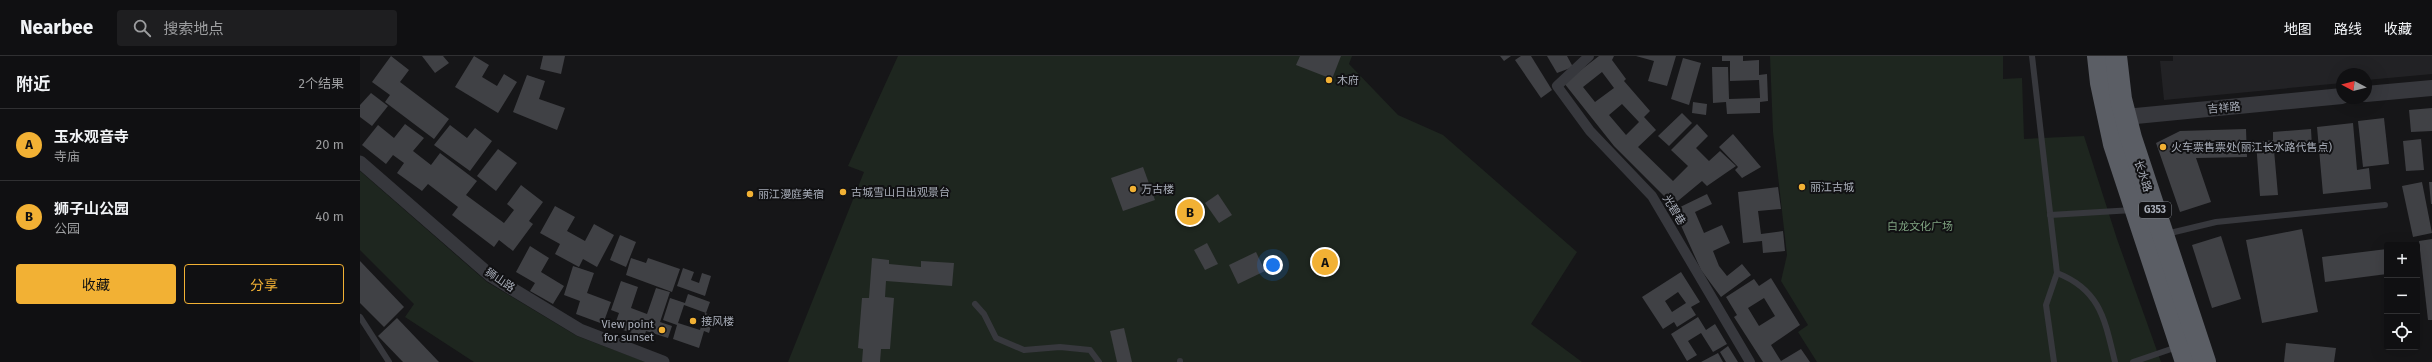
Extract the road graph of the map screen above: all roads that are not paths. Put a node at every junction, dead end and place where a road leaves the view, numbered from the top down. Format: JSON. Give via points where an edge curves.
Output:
{"nodes":[{"id":1,"x":1589,"y":56,"type":"edge"},
{"id":2,"x":2032,"y":56,"type":"edge"},
{"id":3,"x":2098,"y":56,"type":"edge"},
{"id":4,"x":2116,"y":56,"type":"edge"},
{"id":5,"x":2432,"y":88,"type":"edge"},
{"id":6,"x":2372,"y":93,"type":"edge"},
{"id":7,"x":2336,"y":97,"type":"edge"},
{"id":8,"x":2116,"y":118,"type":"junction"},
{"id":9,"x":360,"y":162,"type":"edge"},
{"id":10,"x":2385,"y":205,"type":"dead end"},
{"id":11,"x":2136,"y":210,"type":"junction"},
{"id":12,"x":2050,"y":215,"type":"junction"},
{"id":13,"x":2163,"y":235,"type":"junction"},
{"id":14,"x":2057,"y":273,"type":"junction"},
{"id":15,"x":975,"y":304,"type":"dead end"},
{"id":16,"x":360,"y":317,"type":"edge"},
{"id":17,"x":2183,"y":354,"type":"edge"},
{"id":18,"x":389,"y":362,"type":"edge"},
{"id":19,"x":664,"y":362,"type":"edge"},
{"id":20,"x":1099,"y":362,"type":"edge"},
{"id":21,"x":1750,"y":362,"type":"edge"},
{"id":22,"x":2054,"y":362,"type":"edge"},
{"id":23,"x":2115,"y":362,"type":"edge"},
{"id":24,"x":2133,"y":362,"type":"edge"},
{"id":25,"x":2205,"y":362,"type":"edge"}],
"edges":[{"from":1,"to":21,"type":"street","name":"光碧巷","via":[[1557,86],[1590,131],[1652,196]]},
{"from":2,"to":12,"type":"lane"},
{"from":3,"to":8,"type":"highway","name":"长水路","number":"G353"},
{"from":4,"to":8,"type":"highway","name":"长水路","number":"G353"},
{"from":5,"to":6,"type":"street"},
{"from":7,"to":8,"type":"street","name":"吉祥路"},
{"from":8,"to":11,"type":"highway","name":"长水路","number":"G353"},
{"from":8,"to":13,"type":"highway","name":"长水路","number":"G353"},
{"from":9,"to":19,"type":"street","name":"狮山路","via":[[491,276],[580,330]]},
{"from":10,"to":13,"type":"lane","via":[[2216,222]]},
{"from":11,"to":12,"type":"lane"},
{"from":11,"to":17,"type":"highway","name":"长水路","number":"G353"},
{"from":12,"to":14,"type":"lane"},
{"from":13,"to":25,"type":"highway","name":"长水路","number":"G353"},
{"from":14,"to":22,"type":"lane","via":[[2046,305]]},
{"from":14,"to":23,"type":"lane","via":[[2079,284],[2093,298],[2105,318]]},
{"from":15,"to":20,"type":"lane","via":[[984,314],[996,338],[1024,350],[1060,347],[1090,350]]},
{"from":16,"to":18,"type":"lane"},
{"from":17,"to":24,"type":"lane"}]}
